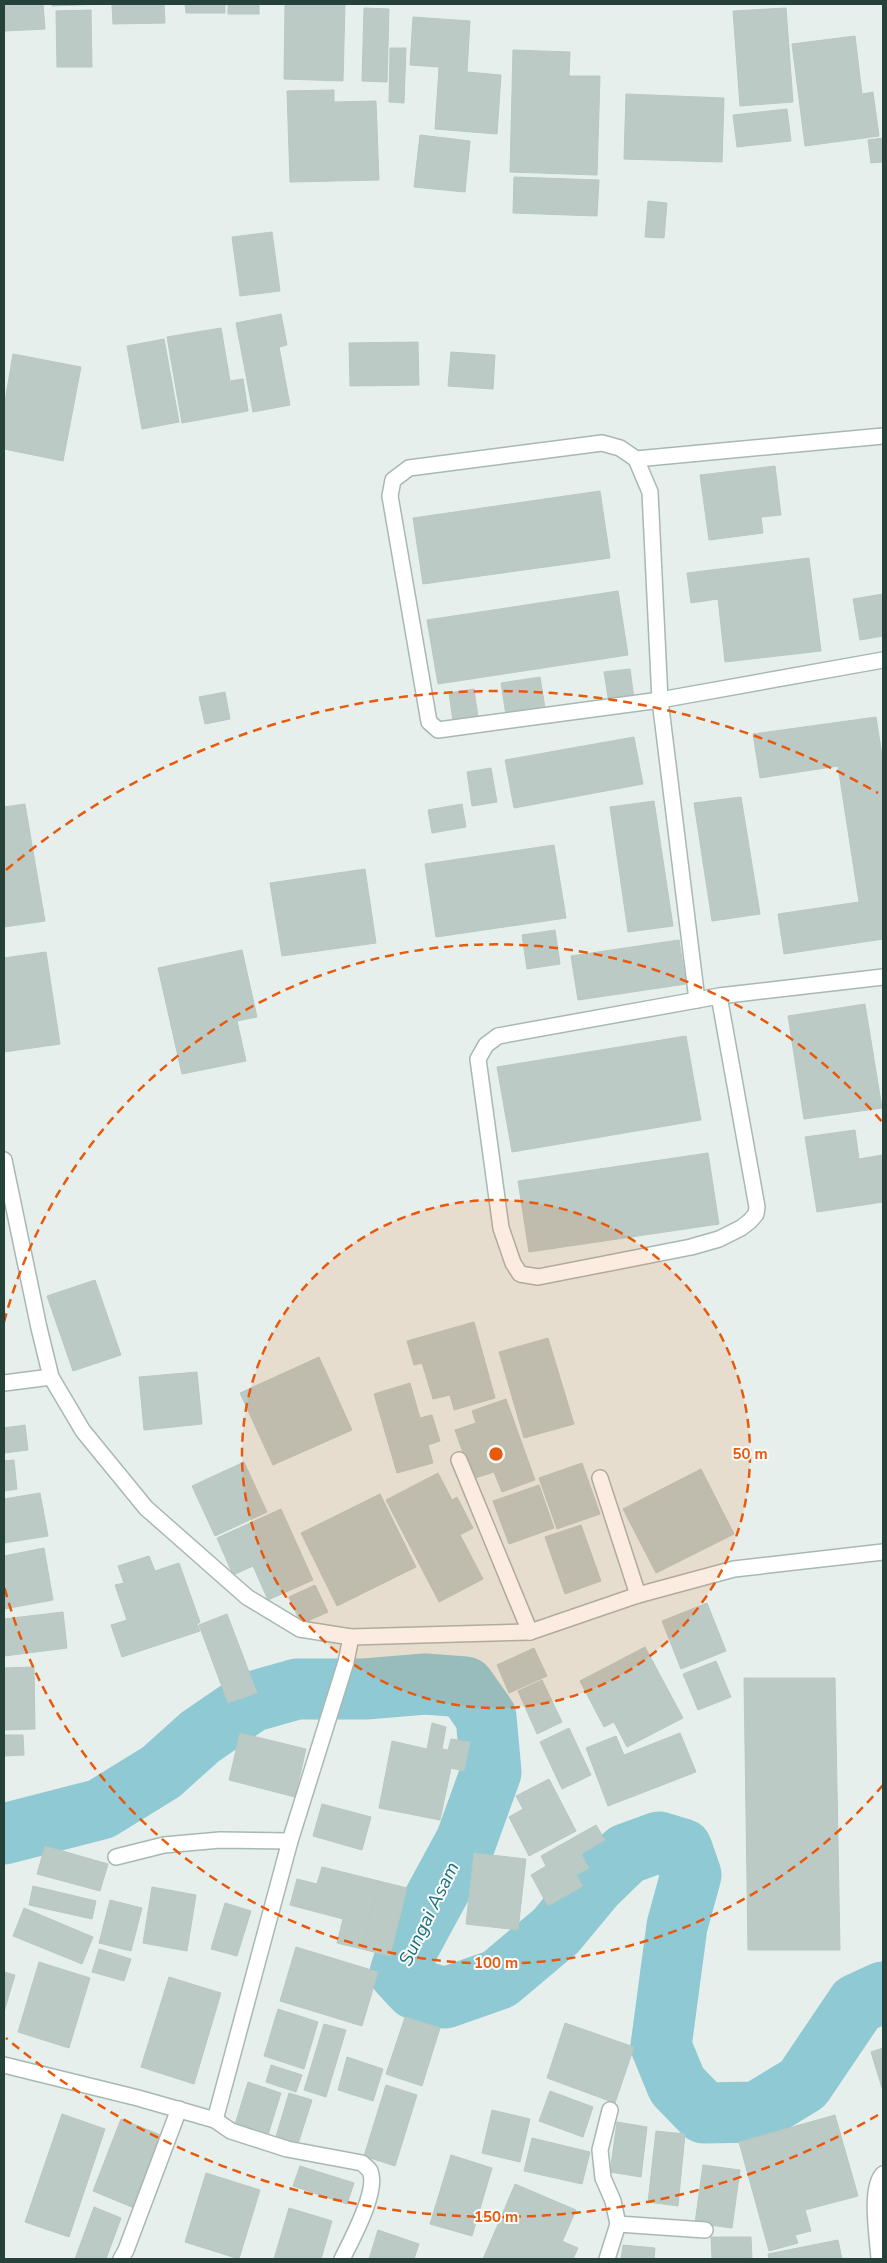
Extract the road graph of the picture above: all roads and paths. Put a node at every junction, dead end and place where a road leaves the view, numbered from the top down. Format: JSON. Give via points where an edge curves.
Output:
{"nodes":[{"id":1,"x":883,"y":436,"type":"edge"},
{"id":2,"x":636,"y":459,"type":"junction"},
{"id":3,"x":883,"y":660,"type":"edge"},
{"id":4,"x":660,"y":700,"type":"junction"},
{"id":5,"x":883,"y":977,"type":"edge"},
{"id":6,"x":719,"y":996,"type":"junction"},
{"id":7,"x":697,"y":1000,"type":"junction"},
{"id":8,"x":4,"y":1160,"type":"edge"},
{"id":9,"x":51,"y":1377,"type":"junction"},
{"id":10,"x":4,"y":1383,"type":"edge"},
{"id":11,"x":459,"y":1460,"type":"dead end"},
{"id":12,"x":600,"y":1478,"type":"dead end"},
{"id":13,"x":883,"y":1552,"type":"edge"},
{"id":14,"x":638,"y":1595,"type":"junction"},
{"id":15,"x":530,"y":1632,"type":"junction"},
{"id":16,"x":351,"y":1637,"type":"junction"},
{"id":17,"x":290,"y":1841,"type":"junction"},
{"id":18,"x":116,"y":1857,"type":"dead end"},
{"id":19,"x":4,"y":2065,"type":"edge"},
{"id":20,"x":179,"y":2109,"type":"junction"},
{"id":21,"x":610,"y":2110,"type":"dead end"},
{"id":22,"x":216,"y":2120,"type":"junction"},
{"id":23,"x":883,"y":2174,"type":"edge"},
{"id":24,"x":618,"y":2224,"type":"junction"},
{"id":25,"x":705,"y":2230,"type":"dead end"},
{"id":26,"x":121,"y":2259,"type":"edge"},
{"id":27,"x":342,"y":2259,"type":"edge"},
{"id":28,"x":607,"y":2259,"type":"edge"},
{"id":29,"x":879,"y":2259,"type":"edge"}],
"edges":[{"from":1,"to":2,"type":"street"},
{"from":2,"to":4,"type":"street","via":[[650,492]]},
{"from":2,"to":4,"type":"street","via":[[620,448],[602,443],[409,468],[393,480],[390,496],[432,727],[438,730]]},
{"from":3,"to":4,"type":"street"},
{"from":4,"to":7,"type":"street"},
{"from":5,"to":6,"type":"street"},
{"from":6,"to":7,"type":"street"},
{"from":6,"to":7,"type":"street","via":[[756,1214],[741,1228],[691,1247],[538,1277],[520,1274],[500,1228],[478,1059],[486,1045],[498,1036]]},
{"from":8,"to":9,"type":"street"},
{"from":9,"to":10,"type":"street"},
{"from":9,"to":16,"type":"street","via":[[83,1431],[146,1508],[247,1597],[300,1629]]},
{"from":11,"to":15,"type":"street"},
{"from":12,"to":14,"type":"street"},
{"from":13,"to":14,"type":"street","via":[[734,1569]]},
{"from":14,"to":15,"type":"street"},
{"from":15,"to":16,"type":"street"},
{"from":16,"to":17,"type":"street"},
{"from":17,"to":18,"type":"street","via":[[220,1840],[164,1845]]},
{"from":17,"to":22,"type":"street"},
{"from":19,"to":20,"type":"street"},
{"from":20,"to":22,"type":"street"},
{"from":20,"to":26,"type":"street"},
{"from":21,"to":24,"type":"street","via":[[600,2150],[603,2178]]},
{"from":22,"to":27,"type":"street","via":[[231,2131],[287,2149],[362,2163],[370,2172],[371,2187]]},
{"from":23,"to":29,"type":"street","via":[[877,2184],[876,2200]]},
{"from":24,"to":25,"type":"street"},
{"from":24,"to":28,"type":"street"}]}
